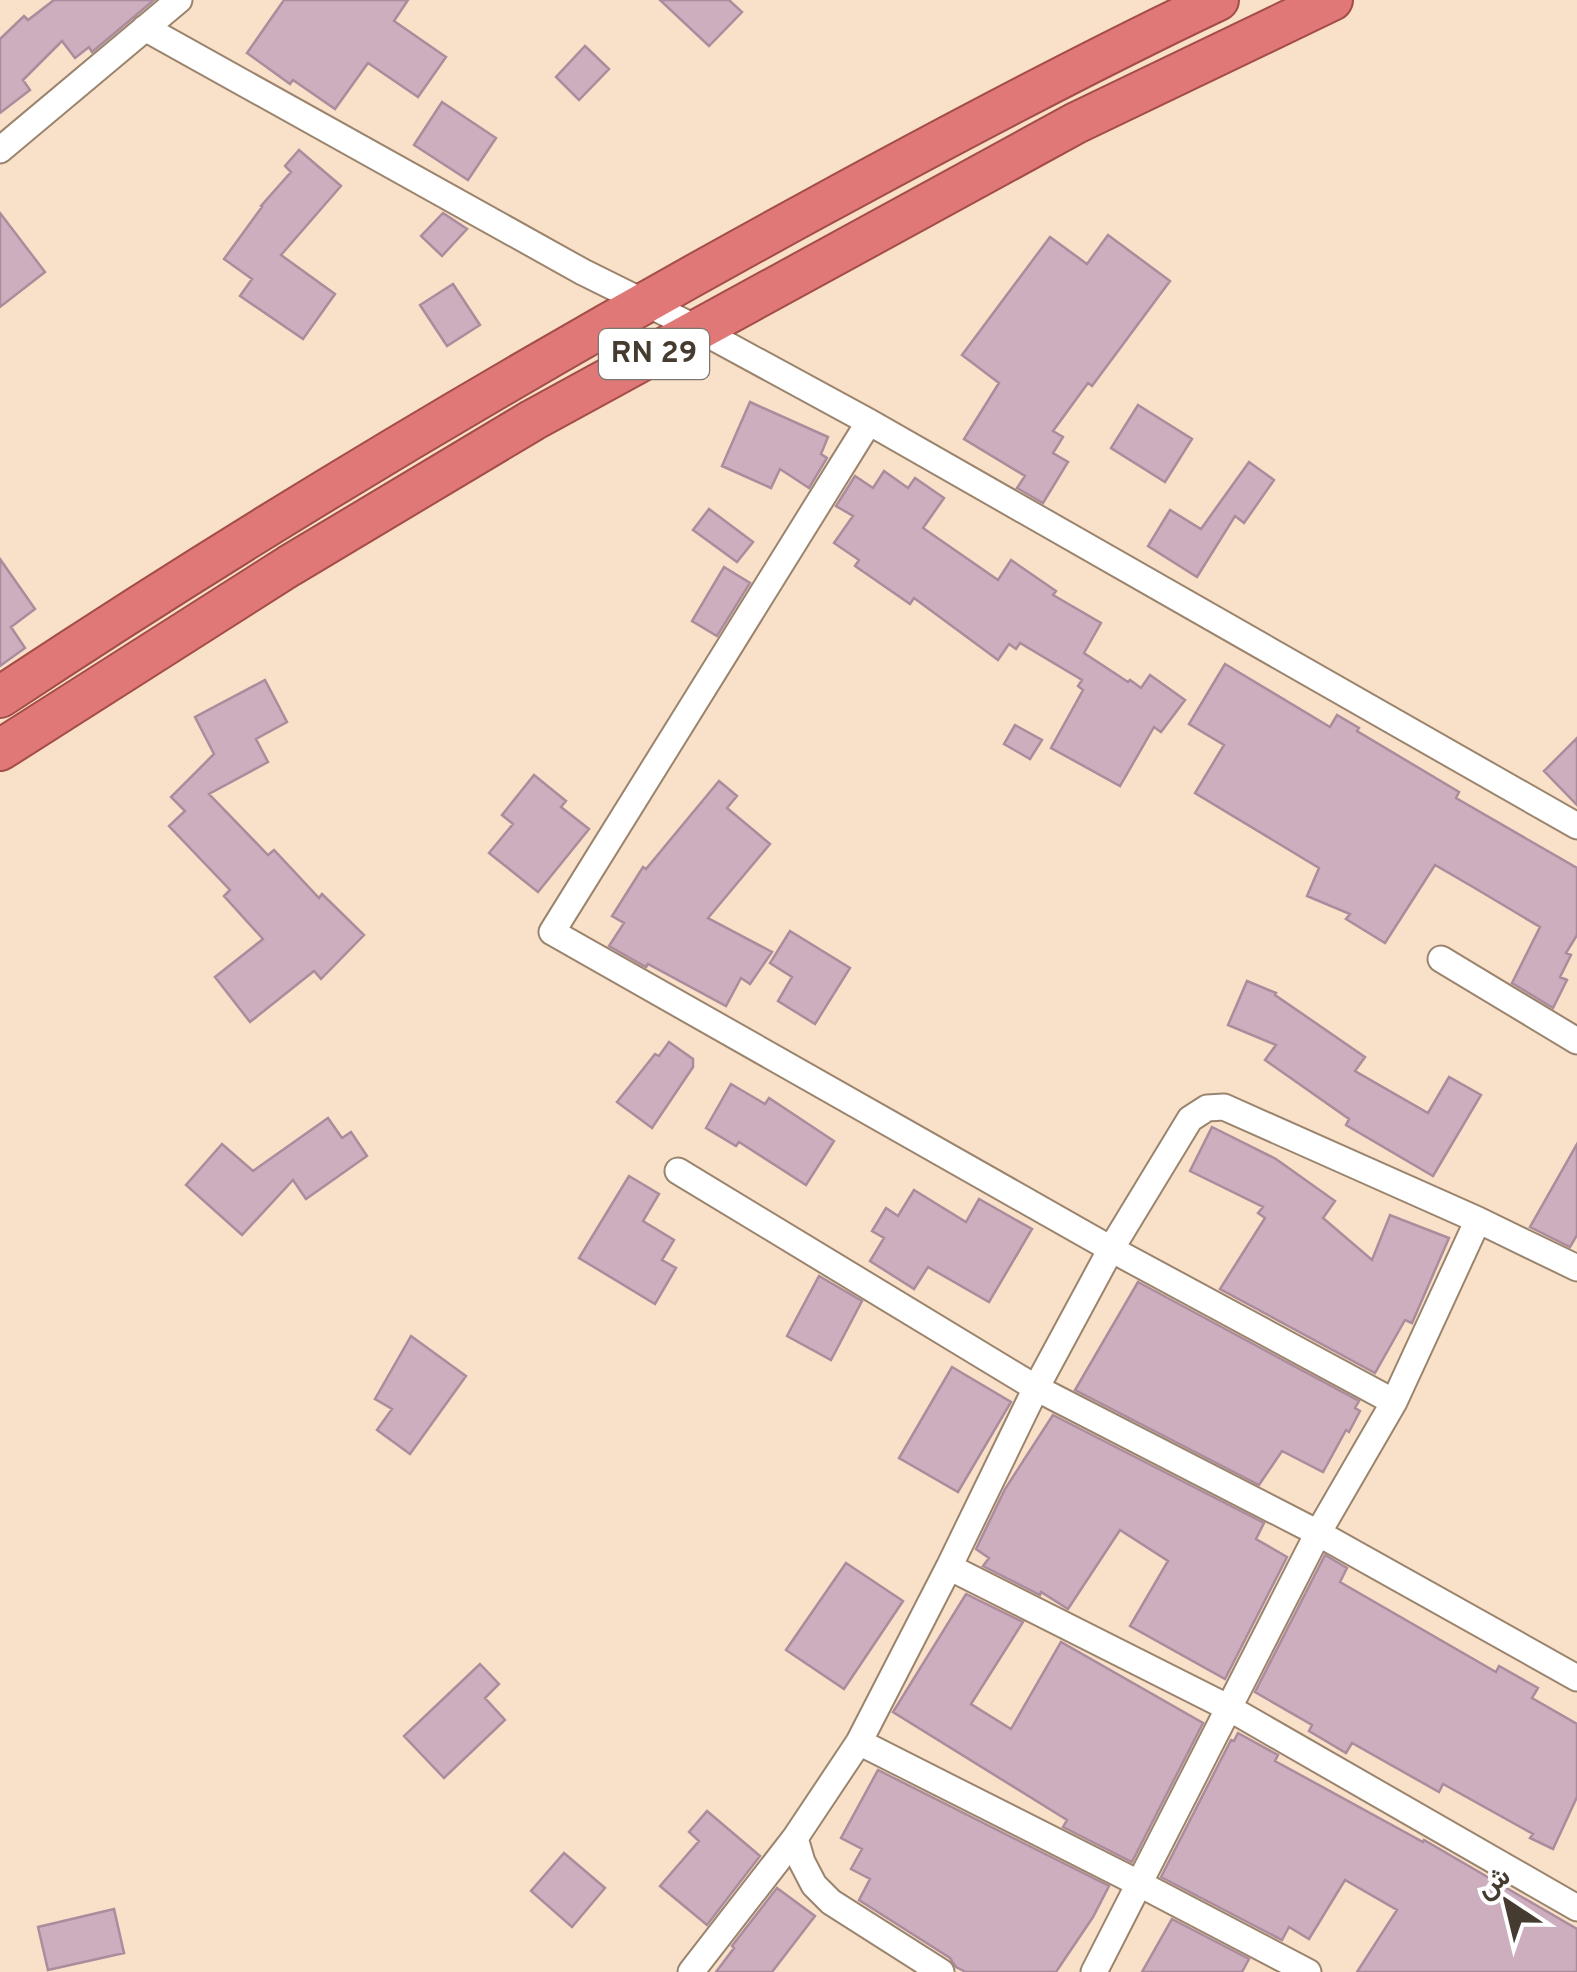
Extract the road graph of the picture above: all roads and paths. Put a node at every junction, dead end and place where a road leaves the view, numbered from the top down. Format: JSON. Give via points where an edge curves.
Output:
{"nodes":[{"id":1,"x":180,"y":0,"type":"edge"},
{"id":2,"x":1218,"y":0,"type":"edge"},
{"id":3,"x":1332,"y":0,"type":"edge"},
{"id":4,"x":145,"y":28,"type":"junction"},
{"id":5,"x":0,"y":150,"type":"edge"},
{"id":6,"x":643,"y":304,"type":"junction"},
{"id":7,"x":698,"y":330,"type":"junction"},
{"id":8,"x":869,"y":422,"type":"junction"},
{"id":9,"x":0,"y":697,"type":"edge"},
{"id":10,"x":0,"y":750,"type":"edge"},
{"id":11,"x":1577,"y":826,"type":"edge"},
{"id":12,"x":1440,"y":959,"type":"dead end"},
{"id":13,"x":1577,"y":1041,"type":"edge"},
{"id":14,"x":678,"y":1170,"type":"dead end"},
{"id":15,"x":1478,"y":1220,"type":"junction"},
{"id":16,"x":1111,"y":1249,"type":"junction"},
{"id":17,"x":1577,"y":1268,"type":"edge"},
{"id":18,"x":1036,"y":1388,"type":"junction"},
{"id":19,"x":1394,"y":1402,"type":"junction"},
{"id":20,"x":1318,"y":1533,"type":"junction"},
{"id":21,"x":949,"y":1567,"type":"junction"},
{"id":22,"x":1577,"y":1678,"type":"edge"},
{"id":23,"x":1228,"y":1708,"type":"junction"},
{"id":24,"x":860,"y":1742,"type":"junction"},
{"id":25,"x":795,"y":1838,"type":"junction"},
{"id":26,"x":1140,"y":1884,"type":"junction"},
{"id":27,"x":1577,"y":1908,"type":"edge"},
{"id":28,"x":691,"y":1972,"type":"edge"},
{"id":29,"x":941,"y":1972,"type":"edge"},
{"id":30,"x":1094,"y":1972,"type":"edge"},
{"id":31,"x":1308,"y":1972,"type":"edge"}],
"edges":[{"from":1,"to":4,"type":"street"},
{"from":2,"to":6,"type":"highway","number":"RN 29","via":[[965,127]]},
{"from":3,"to":7,"type":"highway","number":"RN 29","via":[[1076,123]]},
{"from":4,"to":5,"type":"street"},
{"from":4,"to":6,"type":"street"},
{"from":6,"to":7,"type":"street"},
{"from":6,"to":9,"type":"highway","number":"RN 29","via":[[319,496]]},
{"from":7,"to":8,"type":"street"},
{"from":7,"to":10,"type":"highway","number":"RN 29","via":[[289,566]]},
{"from":8,"to":11,"type":"street"},
{"from":8,"to":16,"type":"street","via":[[552,932]]},
{"from":12,"to":13,"type":"street"},
{"from":14,"to":18,"type":"street"},
{"from":15,"to":16,"type":"street","via":[[1224,1107],[1207,1108],[1190,1119]]},
{"from":15,"to":17,"type":"street"},
{"from":15,"to":19,"type":"street"},
{"from":16,"to":18,"type":"street"},
{"from":16,"to":19,"type":"street"},
{"from":18,"to":20,"type":"street"},
{"from":18,"to":21,"type":"street"},
{"from":19,"to":20,"type":"street"},
{"from":20,"to":22,"type":"street"},
{"from":20,"to":23,"type":"street"},
{"from":21,"to":23,"type":"street"},
{"from":21,"to":24,"type":"street"},
{"from":23,"to":26,"type":"street"},
{"from":23,"to":27,"type":"street"},
{"from":24,"to":25,"type":"street"},
{"from":24,"to":26,"type":"street"},
{"from":25,"to":28,"type":"street"},
{"from":25,"to":29,"type":"street","via":[[814,1885],[831,1902]]},
{"from":26,"to":30,"type":"street"},
{"from":26,"to":31,"type":"street"}]}
